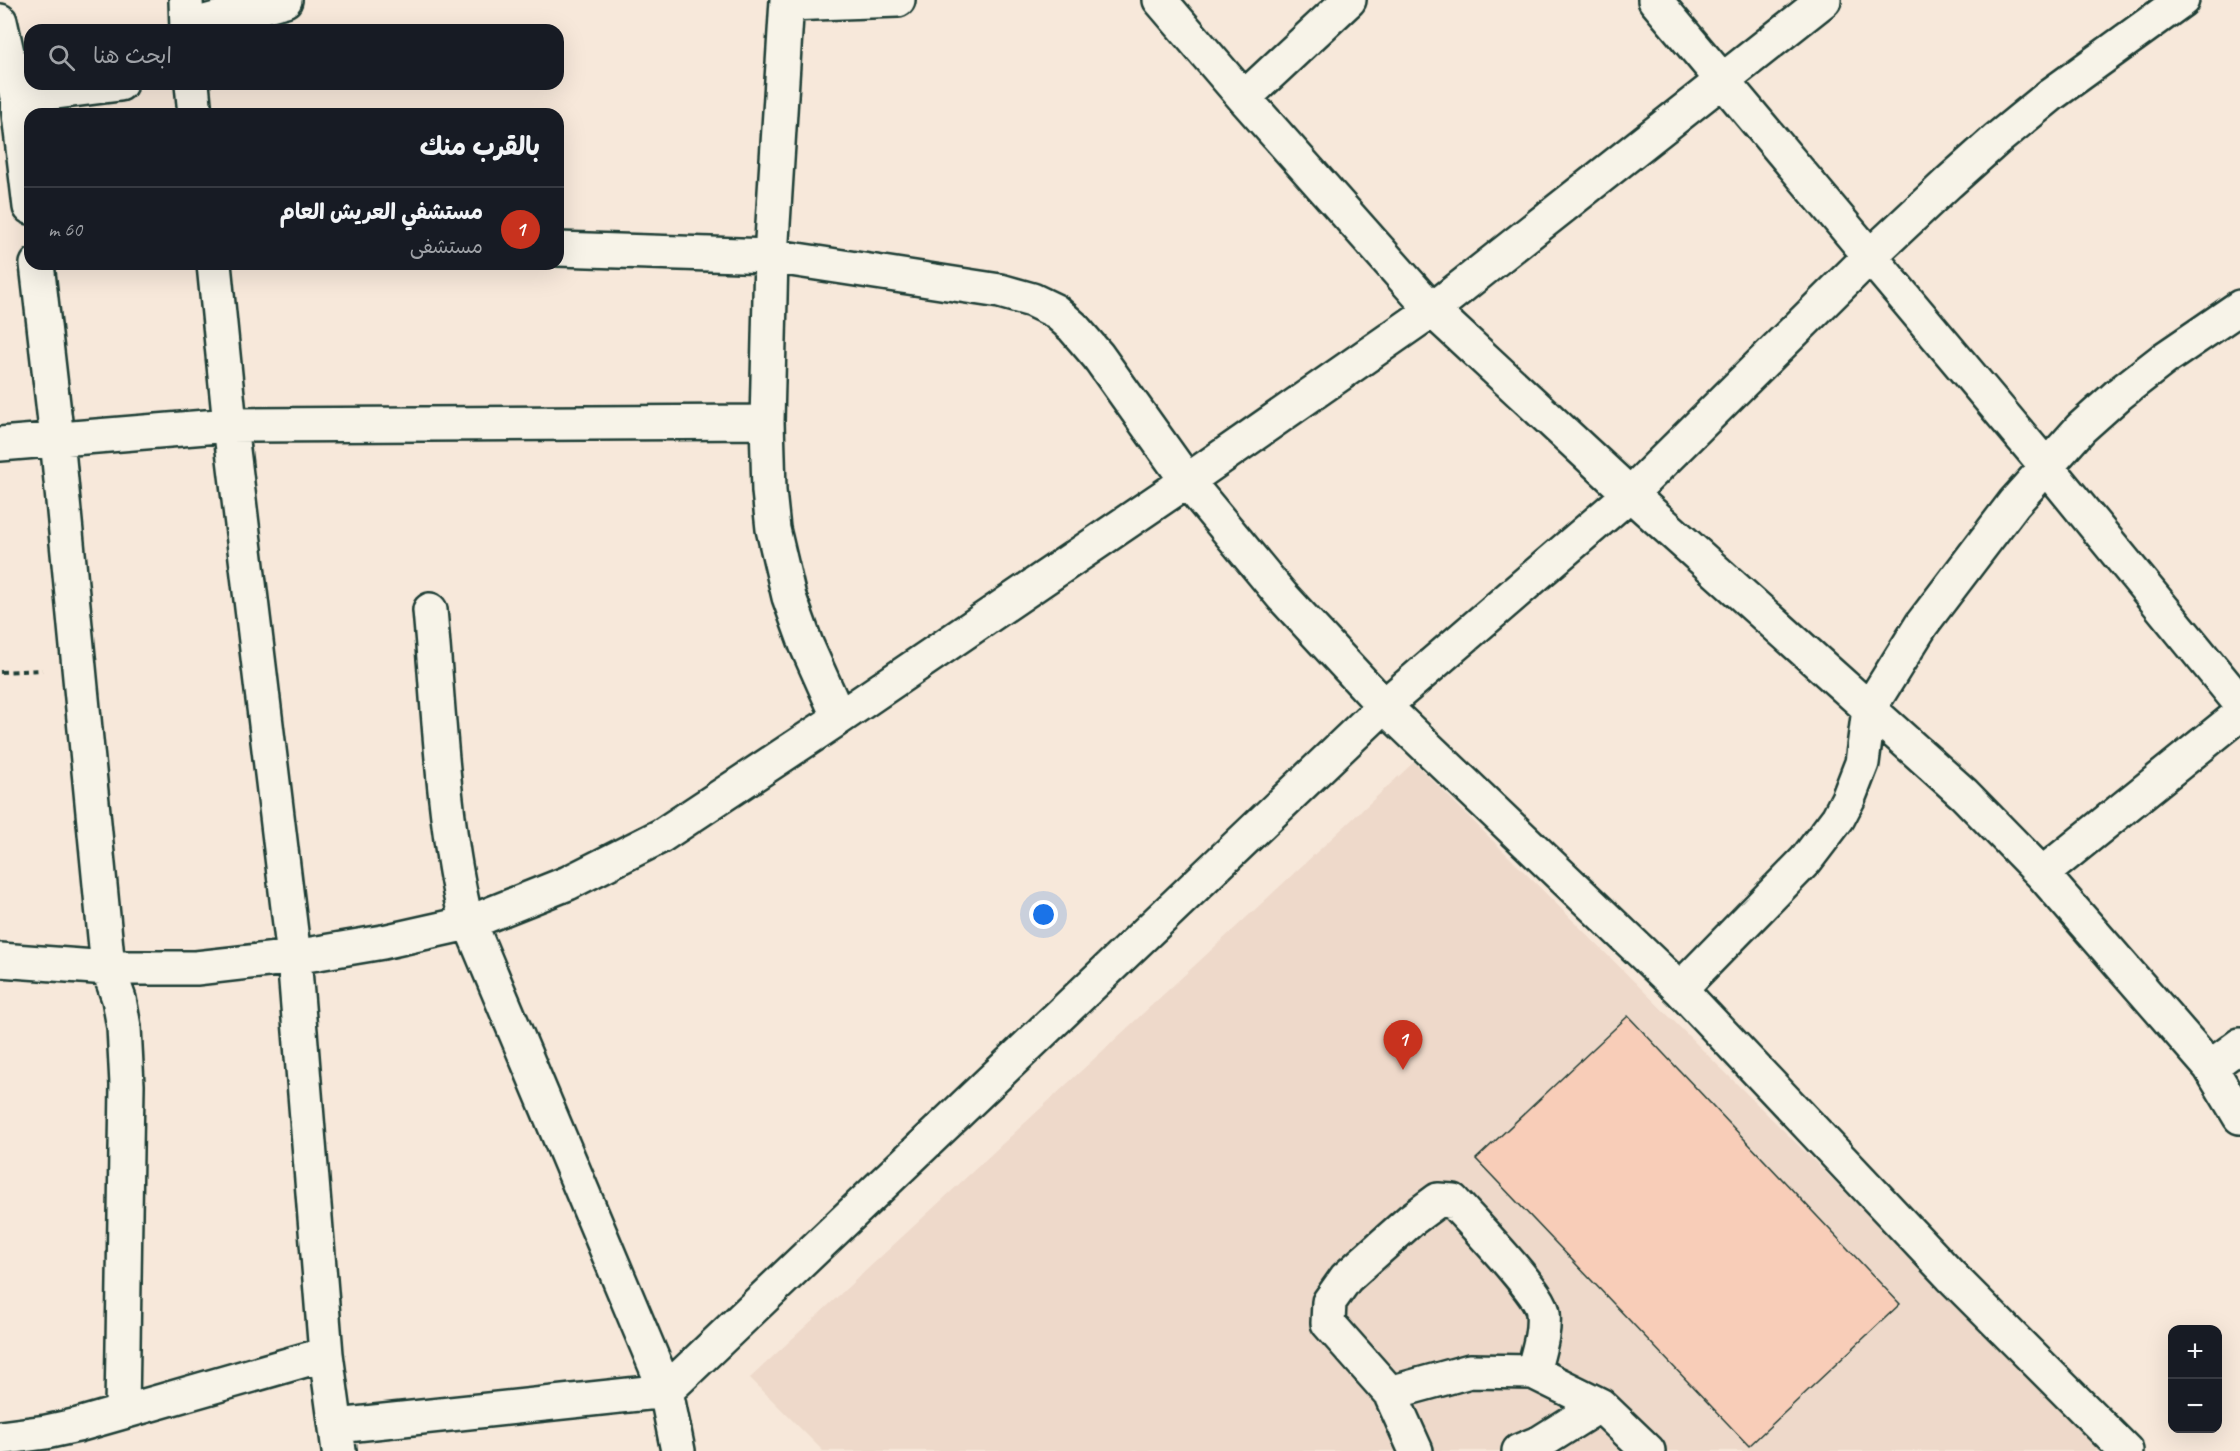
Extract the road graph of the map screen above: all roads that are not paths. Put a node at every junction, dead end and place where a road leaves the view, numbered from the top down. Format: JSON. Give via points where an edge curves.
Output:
{"nodes":[{"id":1,"x":285,"y":0,"type":"edge"},
{"id":2,"x":898,"y":0,"type":"edge"},
{"id":3,"x":1160,"y":0,"type":"edge"},
{"id":4,"x":1349,"y":0,"type":"edge"},
{"id":5,"x":1655,"y":0,"type":"edge"},
{"id":6,"x":1824,"y":0,"type":"edge"},
{"id":7,"x":2182,"y":0,"type":"edge"},
{"id":8,"x":787,"y":2,"type":"edge"},
{"id":9,"x":187,"y":19,"type":"edge"},
{"id":10,"x":2,"y":36,"type":"edge"},
{"id":11,"x":1723,"y":80,"type":"junction"},
{"id":12,"x":72,"y":90,"type":"edge"},
{"id":13,"x":193,"y":90,"type":"edge"},
{"id":14,"x":17,"y":97,"type":"junction"},
{"id":15,"x":1244,"y":98,"type":"junction"},
{"id":16,"x":194,"y":108,"type":"edge"},
{"id":17,"x":24,"y":156,"type":"edge"},
{"id":18,"x":564,"y":249,"type":"edge"},
{"id":19,"x":771,"y":256,"type":"junction"},
{"id":20,"x":1869,"y":257,"type":"junction"},
{"id":21,"x":38,"y":270,"type":"edge"},
{"id":22,"x":215,"y":270,"type":"edge"},
{"id":23,"x":1432,"y":310,"type":"junction"},
{"id":24,"x":2238,"y":312,"type":"edge"},
{"id":25,"x":767,"y":422,"type":"junction"},
{"id":26,"x":230,"y":425,"type":"junction"},
{"id":27,"x":57,"y":439,"type":"junction"},
{"id":28,"x":0,"y":444,"type":"edge"},
{"id":29,"x":2046,"y":466,"type":"junction"},
{"id":30,"x":1187,"y":481,"type":"junction"},
{"id":31,"x":1630,"y":494,"type":"junction"},
{"id":32,"x":430,"y":610,"type":"dead end"},
{"id":33,"x":2240,"y":703,"type":"edge"},
{"id":34,"x":1384,"y":706,"type":"junction"},
{"id":35,"x":1869,"y":709,"type":"junction"},
{"id":36,"x":2240,"y":714,"type":"edge"},
{"id":37,"x":839,"y":718,"type":"junction"},
{"id":38,"x":2042,"y":874,"type":"junction"},
{"id":39,"x":468,"y":923,"type":"junction"},
{"id":40,"x":294,"y":957,"type":"junction"},
{"id":41,"x":0,"y":960,"type":"edge"},
{"id":42,"x":108,"y":968,"type":"junction"},
{"id":43,"x":1680,"y":989,"type":"junction"},
{"id":44,"x":2240,"y":1045,"type":"edge"},
{"id":45,"x":2210,"y":1067,"type":"junction"},
{"id":46,"x":2240,"y":1117,"type":"edge"},
{"id":47,"x":326,"y":1354,"type":"junction"},
{"id":48,"x":1533,"y":1372,"type":"junction"},
{"id":49,"x":666,"y":1391,"type":"junction"},
{"id":50,"x":1390,"y":1393,"type":"junction"},
{"id":51,"x":1600,"y":1405,"type":"junction"},
{"id":52,"x":122,"y":1411,"type":"junction"},
{"id":53,"x":0,"y":1438,"type":"edge"},
{"id":54,"x":80,"y":1438,"type":"edge"},
{"id":55,"x":338,"y":1439,"type":"edge"},
{"id":56,"x":1417,"y":1450,"type":"edge"},
{"id":57,"x":678,"y":1451,"type":"edge"},
{"id":58,"x":1519,"y":1451,"type":"edge"},
{"id":59,"x":1648,"y":1451,"type":"edge"},
{"id":60,"x":2126,"y":1451,"type":"edge"}],
"edges":[{"from":1,"to":9,"type":"street"},
{"from":2,"to":8,"type":"street"},
{"from":3,"to":15,"type":"street"},
{"from":4,"to":15,"type":"street"},
{"from":5,"to":11,"type":"street"},
{"from":6,"to":11,"type":"street"},
{"from":7,"to":20,"type":"street","via":[[2004,133]]},
{"from":8,"to":19,"type":"street"},
{"from":10,"to":14,"type":"street"},
{"from":11,"to":20,"type":"street"},
{"from":11,"to":23,"type":"street"},
{"from":12,"to":14,"type":"street"},
{"from":13,"to":16,"type":"street"},
{"from":14,"to":17,"type":"street"},
{"from":15,"to":23,"type":"street"},
{"from":18,"to":19,"type":"street"},
{"from":19,"to":25,"type":"street"},
{"from":19,"to":30,"type":"street","via":[[1000,291],[1055,311],[1098,356]]},
{"from":20,"to":29,"type":"street"},
{"from":20,"to":31,"type":"street"},
{"from":21,"to":27,"type":"street"},
{"from":22,"to":26,"type":"street"},
{"from":23,"to":30,"type":"street"},
{"from":23,"to":31,"type":"street"},
{"from":24,"to":29,"type":"street","via":[[2164,359],[2119,394]]},
{"from":25,"to":26,"type":"street"},
{"from":25,"to":37,"type":"street","via":[[769,491],[779,557],[806,644]]},
{"from":26,"to":27,"type":"street"},
{"from":26,"to":40,"type":"street"},
{"from":27,"to":28,"type":"street"},
{"from":27,"to":42,"type":"street"},
{"from":29,"to":33,"type":"street"},
{"from":29,"to":35,"type":"street","via":[[1922,624]]},
{"from":30,"to":34,"type":"street","via":[[1282,596]]},
{"from":30,"to":37,"type":"street"},
{"from":31,"to":34,"type":"street"},
{"from":31,"to":35,"type":"street"},
{"from":32,"to":39,"type":"street","via":[[452,849]]},
{"from":34,"to":43,"type":"street"},
{"from":34,"to":49,"type":"street"},
{"from":35,"to":38,"type":"street","via":[[1964,794]]},
{"from":35,"to":43,"type":"street","via":[[1862,763],[1838,818],[1806,860]]},
{"from":36,"to":38,"type":"street"},
{"from":37,"to":39,"type":"street","via":[[661,836],[568,883]]},
{"from":38,"to":45,"type":"street"},
{"from":39,"to":40,"type":"street"},
{"from":39,"to":49,"type":"street"},
{"from":40,"to":42,"type":"street","via":[[196,968]]},
{"from":40,"to":47,"type":"street"},
{"from":41,"to":42,"type":"street"},
{"from":42,"to":52,"type":"street","via":[[121,1008],[127,1085]]},
{"from":43,"to":60,"type":"street","via":[[1951,1276]]},
{"from":44,"to":45,"type":"street"},
{"from":45,"to":46,"type":"street"},
{"from":47,"to":52,"type":"street"},
{"from":47,"to":55,"type":"street"},
{"from":48,"to":50,"type":"street","via":[[1470,1371]]},
{"from":48,"to":50,"type":"street","via":[[1543,1338],[1543,1310],[1519,1274],[1453,1201],[1438,1200],[1346,1278],[1329,1302],[1328,1323]]},
{"from":48,"to":51,"type":"street"},
{"from":49,"to":55,"type":"street"},
{"from":49,"to":57,"type":"street"},
{"from":50,"to":56,"type":"street"},
{"from":51,"to":58,"type":"street","via":[[1541,1442]]},
{"from":51,"to":59,"type":"street"},
{"from":52,"to":54,"type":"street"},
{"from":53,"to":54,"type":"street","via":[[46,1432]]}]}
